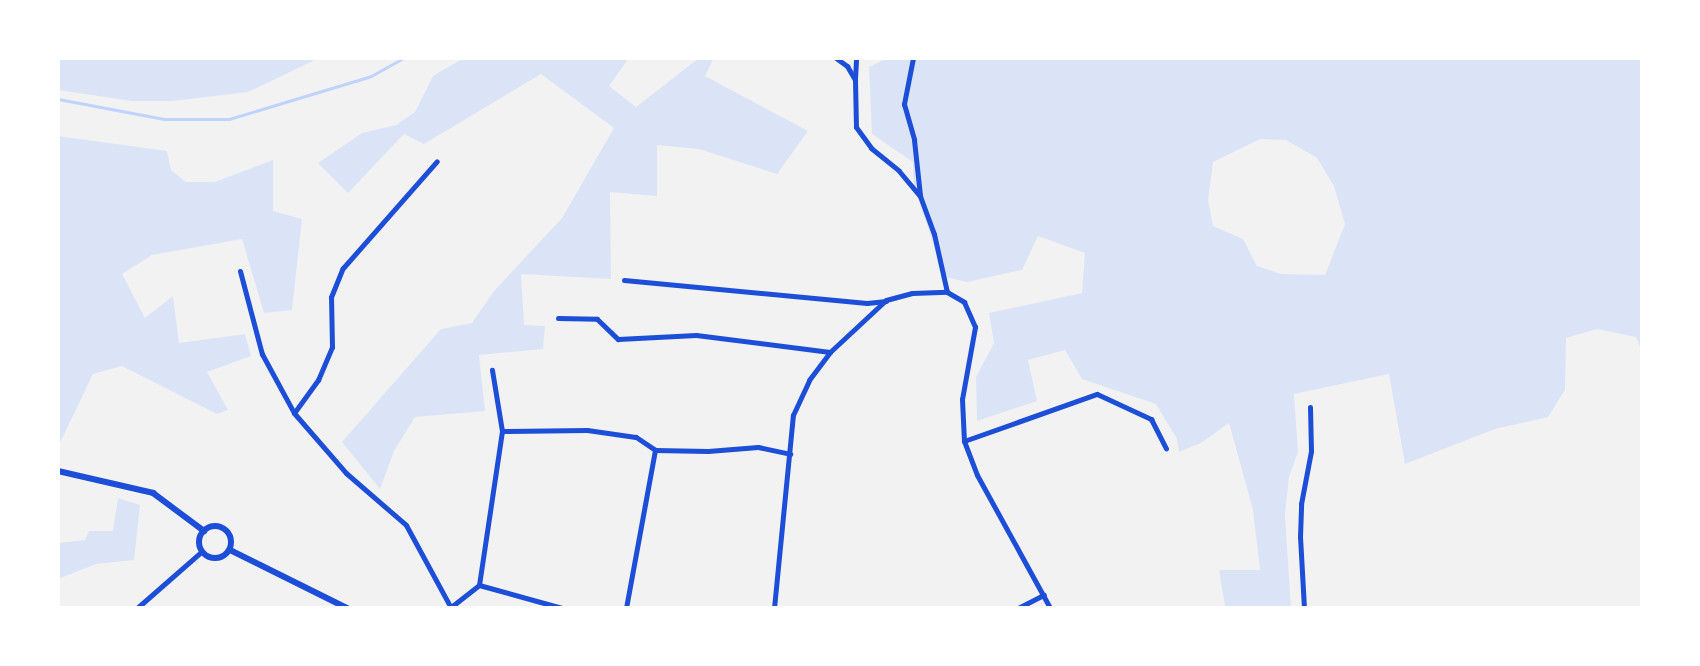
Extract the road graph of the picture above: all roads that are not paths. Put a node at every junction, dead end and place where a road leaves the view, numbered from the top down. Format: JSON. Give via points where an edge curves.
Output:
{"nodes":[{"id":1,"x":836,"y":58,"type":"edge"},
{"id":2,"x":856,"y":58,"type":"edge"},
{"id":3,"x":913,"y":58,"type":"edge"},
{"id":4,"x":855,"y":80,"type":"junction"},
{"id":5,"x":437,"y":161,"type":"dead end"},
{"id":6,"x":920,"y":196,"type":"junction"},
{"id":7,"x":240,"y":271,"type":"dead end"},
{"id":8,"x":624,"y":280,"type":"dead end"},
{"id":9,"x":947,"y":292,"type":"junction"},
{"id":10,"x":886,"y":300,"type":"junction"},
{"id":11,"x":558,"y":318,"type":"dead end"},
{"id":12,"x":830,"y":352,"type":"junction"},
{"id":13,"x":492,"y":370,"type":"dead end"},
{"id":14,"x":1310,"y":407,"type":"dead end"},
{"id":15,"x":294,"y":413,"type":"junction"},
{"id":16,"x":502,"y":431,"type":"junction"},
{"id":17,"x":964,"y":441,"type":"junction"},
{"id":18,"x":1166,"y":448,"type":"dead end"},
{"id":19,"x":655,"y":450,"type":"junction"},
{"id":20,"x":790,"y":454,"type":"junction"},
{"id":21,"x":58,"y":471,"type":"edge"},
{"id":22,"x":204,"y":531,"type":"junction"},
{"id":23,"x":230,"y":550,"type":"junction"},
{"id":24,"x":202,"y":551,"type":"junction"},
{"id":25,"x":479,"y":585,"type":"junction"},
{"id":26,"x":1044,"y":595,"type":"junction"},
{"id":27,"x":137,"y":608,"type":"edge"},
{"id":28,"x":347,"y":608,"type":"edge"},
{"id":29,"x":451,"y":608,"type":"edge"},
{"id":30,"x":562,"y":608,"type":"edge"},
{"id":31,"x":626,"y":608,"type":"edge"},
{"id":32,"x":774,"y":608,"type":"edge"},
{"id":33,"x":1018,"y":608,"type":"edge"},
{"id":34,"x":1050,"y":608,"type":"edge"},
{"id":35,"x":1304,"y":608,"type":"edge"}],
"edges":[{"from":1,"to":4,"type":"street"},
{"from":2,"to":4,"type":"street"},
{"from":3,"to":6,"type":"street","via":[[904,104]]},
{"from":4,"to":6,"type":"street","via":[[856,127]]},
{"from":5,"to":15,"type":"street","via":[[343,268],[331,297],[332,347],[318,380]]},
{"from":6,"to":9,"type":"street"},
{"from":7,"to":15,"type":"street","via":[[262,354]]},
{"from":8,"to":10,"type":"street","via":[[867,303]]},
{"from":9,"to":10,"type":"street"},
{"from":9,"to":17,"type":"street","via":[[964,302],[975,327],[962,399]]},
{"from":10,"to":12,"type":"street"},
{"from":11,"to":12,"type":"street","via":[[597,319],[618,339],[696,335]]},
{"from":12,"to":20,"type":"street","via":[[793,415]]},
{"from":13,"to":16,"type":"street"},
{"from":14,"to":35,"type":"street","via":[[1311,451],[1300,537]]},
{"from":15,"to":29,"type":"street","via":[[346,473],[406,525]]},
{"from":16,"to":19,"type":"street","via":[[587,430],[636,437]]},
{"from":16,"to":25,"type":"street"},
{"from":17,"to":18,"type":"street","via":[[1097,394],[1151,419]]},
{"from":17,"to":26,"type":"street","via":[[977,475]]},
{"from":19,"to":20,"type":"street","via":[[758,447]]},
{"from":19,"to":31,"type":"street"},
{"from":20,"to":32,"type":"street"},
{"from":21,"to":22,"type":"main road","via":[[153,493]]},
{"from":22,"to":23,"type":"main road","via":[[212,526],[227,530]]},
{"from":22,"to":24,"type":"main road","via":[[199,540]]},
{"from":23,"to":24,"type":"main road","via":[[216,558]]},
{"from":23,"to":28,"type":"main road"},
{"from":24,"to":27,"type":"street"},
{"from":25,"to":29,"type":"street"},
{"from":25,"to":30,"type":"street"},
{"from":26,"to":33,"type":"street"},
{"from":26,"to":34,"type":"street"}]}
